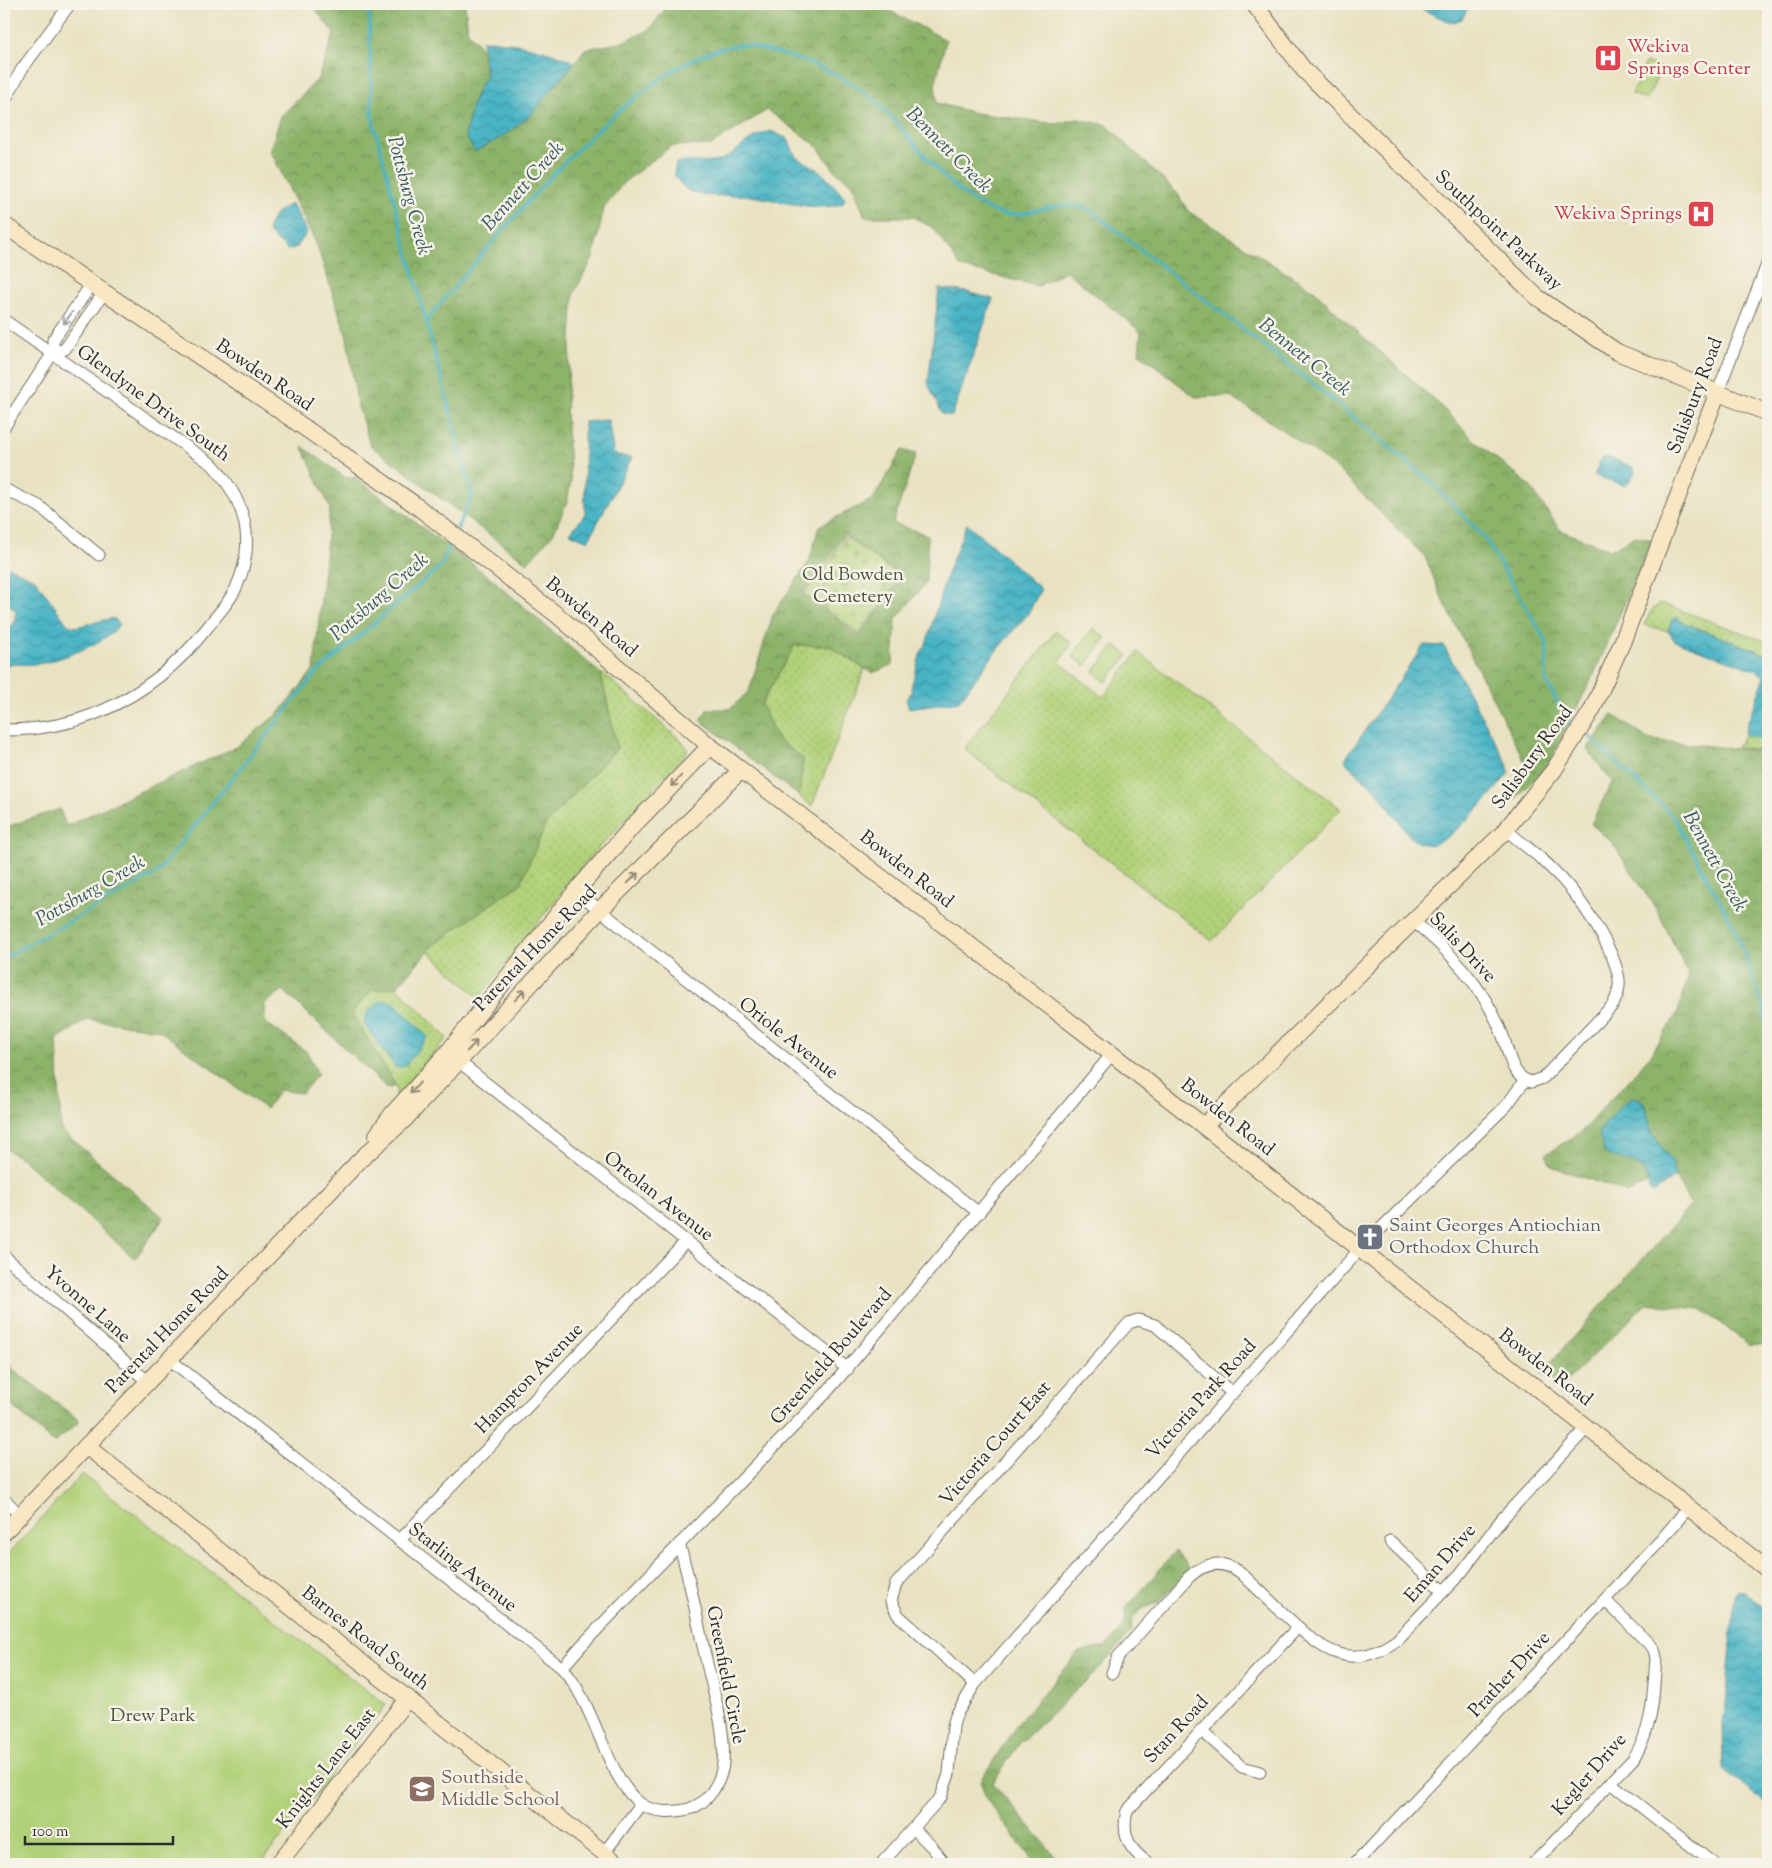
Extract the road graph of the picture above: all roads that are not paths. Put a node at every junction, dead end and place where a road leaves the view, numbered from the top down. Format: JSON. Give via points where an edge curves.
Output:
{"nodes":[{"id":1,"x":70,"y":4,"type":"edge"},
{"id":2,"x":1254,"y":4,"type":"edge"},
{"id":3,"x":4,"y":102,"type":"edge"},
{"id":4,"x":4,"y":225,"type":"edge"},
{"id":5,"x":1768,"y":262,"type":"edge"},
{"id":6,"x":97,"y":290,"type":"junction"},
{"id":7,"x":4,"y":320,"type":"edge"},
{"id":8,"x":53,"y":353,"type":"junction"},
{"id":9,"x":1717,"y":394,"type":"junction"},
{"id":10,"x":1768,"y":413,"type":"edge"},
{"id":11,"x":4,"y":427,"type":"edge"},
{"id":12,"x":4,"y":489,"type":"edge"},
{"id":13,"x":99,"y":555,"type":"dead end"},
{"id":14,"x":4,"y":730,"type":"edge"},
{"id":15,"x":710,"y":746,"type":"junction"},
{"id":16,"x":742,"y":770,"type":"junction"},
{"id":17,"x":1506,"y":830,"type":"junction"},
{"id":18,"x":576,"y":892,"type":"junction"},
{"id":19,"x":599,"y":911,"type":"junction"},
{"id":20,"x":1412,"y":920,"type":"junction"},
{"id":21,"x":475,"y":1019,"type":"junction"},
{"id":22,"x":487,"y":1030,"type":"junction"},
{"id":23,"x":1112,"y":1054,"type":"junction"},
{"id":24,"x":453,"y":1057,"type":"junction"},
{"id":25,"x":1525,"y":1080,"type":"junction"},
{"id":26,"x":1204,"y":1126,"type":"junction"},
{"id":27,"x":979,"y":1213,"type":"junction"},
{"id":28,"x":686,"y":1241,"type":"junction"},
{"id":29,"x":1360,"y":1249,"type":"junction"},
{"id":30,"x":4,"y":1256,"type":"edge"},
{"id":31,"x":169,"y":1359,"type":"junction"},
{"id":32,"x":848,"y":1369,"type":"junction"},
{"id":33,"x":147,"y":1381,"type":"junction"},
{"id":34,"x":1232,"y":1393,"type":"junction"},
{"id":35,"x":1588,"y":1427,"type":"junction"},
{"id":36,"x":86,"y":1446,"type":"junction"},
{"id":37,"x":4,"y":1499,"type":"edge"},
{"id":38,"x":1688,"y":1508,"type":"junction"},
{"id":39,"x":20,"y":1515,"type":"junction"},
{"id":40,"x":4,"y":1532,"type":"edge"},
{"id":41,"x":399,"y":1540,"type":"junction"},
{"id":42,"x":1390,"y":1541,"type":"dead end"},
{"id":43,"x":680,"y":1544,"type":"junction"},
{"id":44,"x":1768,"y":1570,"type":"edge"},
{"id":45,"x":1443,"y":1591,"type":"junction"},
{"id":46,"x":1605,"y":1600,"type":"junction"},
{"id":47,"x":1298,"y":1627,"type":"junction"},
{"id":48,"x":562,"y":1668,"type":"junction"},
{"id":49,"x":1112,"y":1673,"type":"dead end"},
{"id":50,"x":975,"y":1684,"type":"junction"},
{"id":51,"x":408,"y":1698,"type":"junction"},
{"id":52,"x":1201,"y":1730,"type":"junction"},
{"id":53,"x":1260,"y":1772,"type":"dead end"},
{"id":54,"x":1611,"y":1783,"type":"junction"},
{"id":55,"x":641,"y":1804,"type":"junction"},
{"id":56,"x":914,"y":1829,"type":"junction"},
{"id":57,"x":604,"y":1853,"type":"junction"},
{"id":58,"x":278,"y":1864,"type":"edge"},
{"id":59,"x":618,"y":1864,"type":"edge"},
{"id":60,"x":881,"y":1864,"type":"edge"},
{"id":61,"x":945,"y":1864,"type":"edge"},
{"id":62,"x":1150,"y":1864,"type":"edge"},
{"id":63,"x":1355,"y":1864,"type":"edge"},
{"id":64,"x":1533,"y":1864,"type":"edge"},
{"id":65,"x":1714,"y":1864,"type":"edge"}],
"edges":[{"from":1,"to":3,"type":"street","via":[[22,69]]},
{"from":2,"to":9,"type":"main road","name":"Southpoint Parkway","via":[[1304,70],[1537,297],[1617,352]]},
{"from":4,"to":6,"type":"main road","name":"Bowden Road"},
{"from":5,"to":9,"type":"street","name":"Salisbury Road"},
{"from":6,"to":8,"type":"street","via":[[65,348]]},
{"from":6,"to":15,"type":"main road","name":"Bowden Road","via":[[272,405],[414,504],[513,580]]},
{"from":7,"to":8,"type":"street","name":"Glendyne Drive South"},
{"from":8,"to":11,"type":"street"},
{"from":8,"to":14,"type":"street","name":"Glendyne Drive South","via":[[214,465],[240,506],[247,541],[245,560],[236,588],[199,639],[176,664],[133,696],[82,718],[45,727]]},
{"from":9,"to":10,"type":"main road","name":"Southpoint Parkway"},
{"from":9,"to":17,"type":"main road","name":"Salisbury Road","via":[[1646,584],[1592,710],[1554,770]]},
{"from":12,"to":13,"type":"street","via":[[39,506]]},
{"from":15,"to":16,"type":"main road","name":"Bowden Road"},
{"from":15,"to":18,"type":"main road","name":"Parental Home Road","one_way":true,"via":[[632,827]]},
{"from":19,"to":16,"type":"main road","name":"Parental Home Road","one_way":true},
{"from":16,"to":23,"type":"main road","name":"Bowden Road"},
{"from":17,"to":20,"type":"main road","name":"Salisbury Road"},
{"from":17,"to":25,"type":"street","via":[[1554,870],[1597,926],[1619,979],[1613,1005],[1543,1078],[1531,1082]]},
{"from":18,"to":19,"type":"street","name":"Oriole Avenue"},
{"from":18,"to":21,"type":"main road","name":"Parental Home Road"},
{"from":22,"to":19,"type":"main road","name":"Parental Home Road","one_way":true},
{"from":19,"to":27,"type":"street","name":"Oriole Avenue"},
{"from":20,"to":25,"type":"street","name":"Salis Drive","via":[[1439,943],[1479,989],[1502,1032],[1514,1067]]},
{"from":20,"to":26,"type":"main road","name":"Salisbury Road"},
{"from":21,"to":22,"type":"main road"},
{"from":21,"to":24,"type":"main road","name":"Parental Home Road"},
{"from":24,"to":22,"type":"main road","name":"Parental Home Road","one_way":true},
{"from":23,"to":26,"type":"main road","name":"Bowden Road"},
{"from":23,"to":27,"type":"street","name":"Greenfield Boulevard"},
{"from":24,"to":28,"type":"street","name":"Ortolan Avenue"},
{"from":24,"to":31,"type":"main road","name":"Parental Home Road","via":[[404,1121],[362,1158]]},
{"from":25,"to":29,"type":"street","name":"Victoria Park Road","via":[[1507,1105]]},
{"from":26,"to":29,"type":"main road","name":"Bowden Road"},
{"from":27,"to":32,"type":"street","name":"Greenfield Boulevard"},
{"from":28,"to":32,"type":"street","name":"Ortolan Avenue"},
{"from":28,"to":41,"type":"street","name":"Hampton Avenue"},
{"from":29,"to":34,"type":"street","name":"Victoria Park Road"},
{"from":29,"to":35,"type":"main road","name":"Bowden Road"},
{"from":30,"to":33,"type":"street","name":"Yvonne Lane"},
{"from":31,"to":33,"type":"main road","name":"Parental Home Road"},
{"from":31,"to":41,"type":"street","name":"Starling Avenue"},
{"from":32,"to":43,"type":"street","name":"Greenfield Boulevard"},
{"from":33,"to":36,"type":"main road","name":"Parental Home Road"},
{"from":34,"to":50,"type":"street","name":"Victoria Park Road"},
{"from":34,"to":50,"type":"street","name":"Victoria Court East","via":[[1155,1325],[1138,1320],[1129,1323],[896,1584],[891,1601],[898,1615]]},
{"from":35,"to":38,"type":"main road","name":"Bowden Road"},
{"from":35,"to":45,"type":"street","name":"Eman Drive","via":[[1510,1510],[1471,1562]]},
{"from":36,"to":39,"type":"main road","name":"Parental Home Road"},
{"from":36,"to":51,"type":"main road","name":"Barnes Road South"},
{"from":37,"to":39,"type":"street"},
{"from":38,"to":44,"type":"main road","name":"Bowden Road"},
{"from":38,"to":46,"type":"street","name":"Prather Drive"},
{"from":39,"to":40,"type":"main road","name":"Parental Home Road"},
{"from":41,"to":48,"type":"street","name":"Starling Avenue"},
{"from":42,"to":45,"type":"street"},
{"from":43,"to":48,"type":"street","name":"Greenfield Boulevard"},
{"from":43,"to":55,"type":"street","name":"Greenfield Circle","via":[[720,1722],[723,1764],[715,1788],[692,1808],[669,1812]]},
{"from":45,"to":47,"type":"street","name":"Eman Drive","via":[[1397,1640],[1366,1656],[1332,1653]]},
{"from":46,"to":54,"type":"street","name":"Kegler Drive","via":[[1649,1642],[1656,1658],[1646,1737]]},
{"from":46,"to":63,"type":"street","name":"Prather Drive"},
{"from":47,"to":49,"type":"street","name":"Eman Drive","via":[[1240,1572],[1221,1564],[1203,1566],[1142,1628],[1118,1658]]},
{"from":47,"to":52,"type":"street","name":"Stan Road"},
{"from":48,"to":55,"type":"street","name":"Starling Avenue","via":[[578,1687],[614,1768],[630,1794]]},
{"from":50,"to":56,"type":"street","name":"Victoria Park Road","via":[[952,1726],[952,1759],[946,1787]]},
{"from":51,"to":57,"type":"main road","name":"Barnes Road South"},
{"from":51,"to":58,"type":"main road","name":"Knights Lane East"},
{"from":52,"to":53,"type":"street","via":[[1242,1767]]},
{"from":52,"to":62,"type":"street","name":"Stan Road","via":[[1128,1811],[1124,1832],[1128,1842]]},
{"from":54,"to":64,"type":"street","name":"Kegler Drive"},
{"from":54,"to":65,"type":"street"},
{"from":55,"to":57,"type":"street"},
{"from":56,"to":60,"type":"street","name":"Victoria Park Road"},
{"from":56,"to":61,"type":"street"},
{"from":57,"to":59,"type":"main road","name":"Barnes Road South"}]}
